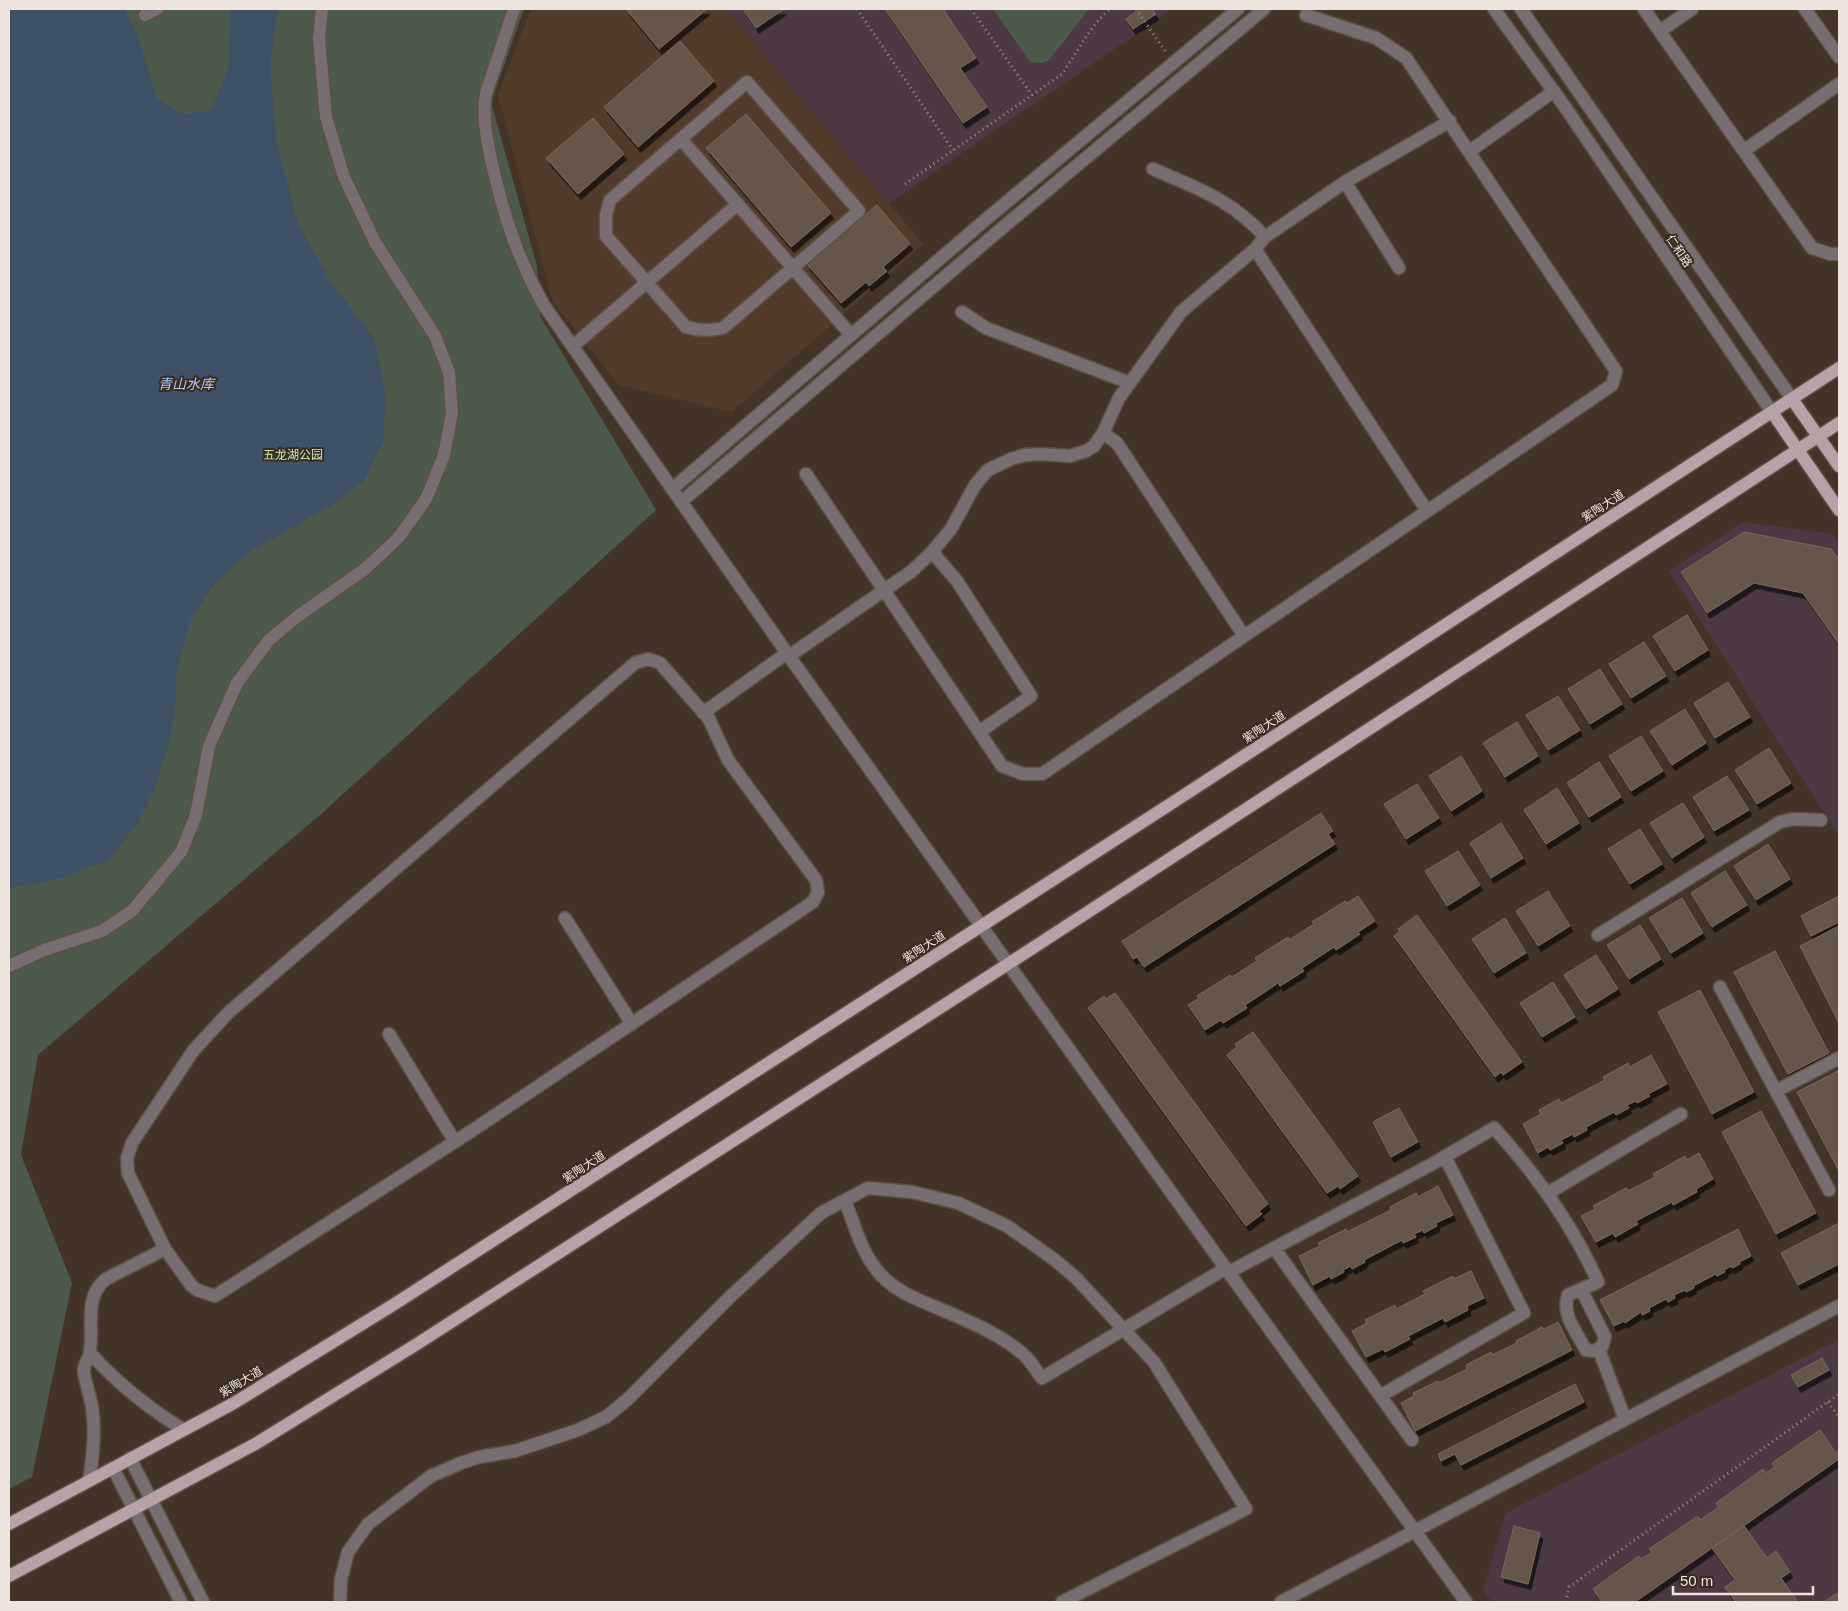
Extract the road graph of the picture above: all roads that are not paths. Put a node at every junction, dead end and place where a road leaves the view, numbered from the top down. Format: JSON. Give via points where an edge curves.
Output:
{"nodes":[{"id":1,"x":157,"y":9,"type":"edge"},
{"id":2,"x":322,"y":9,"type":"edge"},
{"id":3,"x":514,"y":9,"type":"edge"},
{"id":4,"x":1238,"y":9,"type":"edge"},
{"id":5,"x":1264,"y":9,"type":"edge"},
{"id":6,"x":1494,"y":9,"type":"edge"},
{"id":7,"x":1521,"y":9,"type":"edge"},
{"id":8,"x":1644,"y":9,"type":"edge"},
{"id":9,"x":1692,"y":9,"type":"edge"},
{"id":10,"x":1805,"y":9,"type":"edge"},
{"id":11,"x":145,"y":15,"type":"dead end"},
{"id":12,"x":1306,"y":15,"type":"dead end"},
{"id":13,"x":1660,"y":31,"type":"junction"},
{"id":14,"x":1839,"y":57,"type":"edge"},
{"id":15,"x":1839,"y":84,"type":"edge"},
{"id":16,"x":1554,"y":91,"type":"junction"},
{"id":17,"x":1450,"y":122,"type":"junction"},
{"id":18,"x":681,"y":139,"type":"junction"},
{"id":19,"x":1745,"y":150,"type":"junction"},
{"id":20,"x":1470,"y":151,"type":"junction"},
{"id":21,"x":1153,"y":169,"type":"dead end"},
{"id":22,"x":1345,"y":182,"type":"junction"},
{"id":23,"x":738,"y":204,"type":"junction"},
{"id":24,"x":1265,"y":237,"type":"junction"},
{"id":25,"x":1255,"y":249,"type":"junction"},
{"id":26,"x":1839,"y":254,"type":"edge"},
{"id":27,"x":793,"y":268,"type":"junction"},
{"id":28,"x":1400,"y":268,"type":"dead end"},
{"id":29,"x":647,"y":282,"type":"junction"},
{"id":30,"x":962,"y":312,"type":"dead end"},
{"id":31,"x":851,"y":335,"type":"junction"},
{"id":32,"x":573,"y":346,"type":"junction"},
{"id":33,"x":1839,"y":368,"type":"edge"},
{"id":34,"x":1130,"y":383,"type":"junction"},
{"id":35,"x":1792,"y":399,"type":"junction"},
{"id":36,"x":1772,"y":412,"type":"junction"},
{"id":37,"x":1839,"y":423,"type":"edge"},
{"id":38,"x":1103,"y":433,"type":"junction"},
{"id":39,"x":1819,"y":437,"type":"junction"},
{"id":40,"x":1798,"y":450,"type":"junction"},
{"id":41,"x":1839,"y":466,"type":"edge"},
{"id":42,"x":806,"y":474,"type":"dead end"},
{"id":43,"x":672,"y":489,"type":"junction"},
{"id":44,"x":681,"y":502,"type":"junction"},
{"id":45,"x":1839,"y":510,"type":"edge"},
{"id":46,"x":1427,"y":511,"type":"junction"},
{"id":47,"x":932,"y":552,"type":"junction"},
{"id":48,"x":884,"y":590,"type":"junction"},
{"id":49,"x":1244,"y":636,"type":"junction"},
{"id":50,"x":788,"y":654,"type":"junction"},
{"id":51,"x":703,"y":713,"type":"junction"},
{"id":52,"x":979,"y":732,"type":"junction"},
{"id":53,"x":1821,"y":820,"type":"dead end"},
{"id":54,"x":565,"y":918,"type":"dead end"},
{"id":55,"x":982,"y":926,"type":"junction"},
{"id":56,"x":1598,"y":935,"type":"dead end"},
{"id":57,"x":1008,"y":964,"type":"junction"},
{"id":58,"x":9,"y":966,"type":"edge"},
{"id":59,"x":1720,"y":987,"type":"dead end"},
{"id":60,"x":632,"y":1024,"type":"junction"},
{"id":61,"x":389,"y":1034,"type":"dead end"},
{"id":62,"x":1839,"y":1058,"type":"edge"},
{"id":63,"x":1776,"y":1091,"type":"junction"},
{"id":64,"x":1681,"y":1114,"type":"dead end"},
{"id":65,"x":455,"y":1142,"type":"junction"},
{"id":66,"x":1445,"y":1157,"type":"junction"},
{"id":67,"x":1828,"y":1190,"type":"dead end"},
{"id":68,"x":1548,"y":1193,"type":"junction"},
{"id":69,"x":845,"y":1201,"type":"junction"},
{"id":70,"x":1274,"y":1248,"type":"junction"},
{"id":71,"x":165,"y":1249,"type":"junction"},
{"id":72,"x":1227,"y":1270,"type":"junction"},
{"id":73,"x":1581,"y":1289,"type":"junction"},
{"id":74,"x":1839,"y":1306,"type":"edge"},
{"id":75,"x":1124,"y":1329,"type":"junction"},
{"id":76,"x":1598,"y":1350,"type":"junction"},
{"id":77,"x":90,"y":1353,"type":"junction"},
{"id":78,"x":1380,"y":1396,"type":"junction"},
{"id":79,"x":1625,"y":1419,"type":"junction"},
{"id":80,"x":184,"y":1430,"type":"junction"},
{"id":81,"x":1412,"y":1440,"type":"dead end"},
{"id":82,"x":130,"y":1458,"type":"junction"},
{"id":83,"x":113,"y":1468,"type":"junction"},
{"id":84,"x":89,"y":1481,"type":"junction"},
{"id":85,"x":151,"y":1499,"type":"junction"},
{"id":86,"x":134,"y":1509,"type":"junction"},
{"id":87,"x":9,"y":1524,"type":"edge"},
{"id":88,"x":1415,"y":1531,"type":"junction"},
{"id":89,"x":9,"y":1576,"type":"edge"},
{"id":90,"x":181,"y":1602,"type":"edge"},
{"id":91,"x":203,"y":1602,"type":"edge"},
{"id":92,"x":340,"y":1602,"type":"edge"},
{"id":93,"x":1062,"y":1602,"type":"edge"},
{"id":94,"x":1281,"y":1602,"type":"edge"},
{"id":95,"x":1466,"y":1602,"type":"edge"}],
"edges":[{"from":1,"to":11,"type":"street"},
{"from":2,"to":58,"type":"street","via":[[319,39],[326,116],[344,176],[375,242],[435,336],[449,372],[452,413],[444,455],[426,499],[399,537],[365,569],[269,640],[237,683],[209,746],[196,815],[181,852],[132,911],[102,931],[44,950]]},
{"from":3,"to":32,"type":"street","via":[[486,93],[484,128],[498,192],[516,249],[543,304]]},
{"from":4,"to":31,"type":"street"},
{"from":5,"to":44,"type":"street"},
{"from":6,"to":16,"type":"street","name":"仁和路"},
{"from":7,"to":35,"type":"street","name":"仁和路"},
{"from":8,"to":13,"type":"street"},
{"from":9,"to":13,"type":"street"},
{"from":10,"to":14,"type":"street"},
{"from":12,"to":17,"type":"street","via":[[1364,33],[1398,51]]},
{"from":13,"to":19,"type":"street"},
{"from":15,"to":19,"type":"street"},
{"from":16,"to":20,"type":"street"},
{"from":16,"to":36,"type":"street","name":"仁和路"},
{"from":17,"to":20,"type":"street"},
{"from":17,"to":22,"type":"street"},
{"from":18,"to":23,"type":"street"},
{"from":18,"to":27,"type":"street","via":[[747,82],[797,139],[859,211]]},
{"from":18,"to":29,"type":"street","via":[[610,200],[608,208],[606,236]]},
{"from":19,"to":26,"type":"street","via":[[1812,248]]},
{"from":20,"to":46,"type":"street","via":[[1616,372],[1612,385]]},
{"from":21,"to":24,"type":"street","via":[[1228,204]]},
{"from":22,"to":24,"type":"street"},
{"from":22,"to":28,"type":"street"},
{"from":23,"to":27,"type":"street"},
{"from":23,"to":29,"type":"street"},
{"from":24,"to":25,"type":"street"},
{"from":25,"to":34,"type":"street","via":[[1181,312]]},
{"from":25,"to":46,"type":"street"},
{"from":27,"to":29,"type":"street","via":[[723,328],[713,331],[686,327]]},
{"from":27,"to":31,"type":"street"},
{"from":29,"to":32,"type":"street"},
{"from":30,"to":34,"type":"street","via":[[986,328]]},
{"from":31,"to":43,"type":"street"},
{"from":32,"to":43,"type":"street"},
{"from":33,"to":35,"type":"main road","name":"紫陶大道"},
{"from":34,"to":38,"type":"street","via":[[1119,398]]},
{"from":35,"to":36,"type":"main road","name":"紫陶大道"},
{"from":35,"to":39,"type":"main road","name":"仁和路"},
{"from":36,"to":40,"type":"main road","name":"仁和路"},
{"from":36,"to":55,"type":"main road","name":"紫陶大道"},
{"from":37,"to":39,"type":"main road"},
{"from":38,"to":47,"type":"street","via":[[1094,446],[1078,455],[1025,455],[988,470],[975,485],[951,529]]},
{"from":38,"to":49,"type":"street","via":[[1117,442]]},
{"from":39,"to":40,"type":"main road"},
{"from":39,"to":41,"type":"main road","name":"仁和路"},
{"from":40,"to":45,"type":"main road","name":"仁和路"},
{"from":40,"to":57,"type":"main road"},
{"from":42,"to":48,"type":"street"},
{"from":43,"to":44,"type":"street"},
{"from":44,"to":50,"type":"street"},
{"from":46,"to":49,"type":"street"},
{"from":47,"to":48,"type":"street"},
{"from":47,"to":52,"type":"street","via":[[957,581],[1030,696]]},
{"from":48,"to":50,"type":"street"},
{"from":48,"to":52,"type":"street"},
{"from":49,"to":52,"type":"street","via":[[1042,774],[1023,774],[1002,766]]},
{"from":50,"to":51,"type":"street"},
{"from":50,"to":55,"type":"street"},
{"from":51,"to":60,"type":"street","via":[[728,760],[816,880],[818,892],[813,902]]},
{"from":51,"to":71,"type":"street","via":[[660,663],[648,659],[635,663],[229,1012],[188,1059],[132,1143],[127,1158],[128,1173]]},
{"from":53,"to":56,"type":"street","via":[[1780,822]]},
{"from":54,"to":60,"type":"street"},
{"from":55,"to":57,"type":"street"},
{"from":55,"to":80,"type":"main road","name":"紫陶大道","via":[[503,1235],[234,1403]]},
{"from":57,"to":72,"type":"street"},
{"from":57,"to":85,"type":"main road","via":[[425,1339],[257,1443]]},
{"from":59,"to":63,"type":"street"},
{"from":60,"to":65,"type":"street"},
{"from":61,"to":65,"type":"street"},
{"from":62,"to":63,"type":"street"},
{"from":63,"to":67,"type":"street"},
{"from":64,"to":68,"type":"street"},
{"from":65,"to":71,"type":"street","via":[[215,1296],[191,1285]]},
{"from":66,"to":68,"type":"street","via":[[1494,1128]]},
{"from":66,"to":70,"type":"street"},
{"from":66,"to":78,"type":"street","via":[[1524,1313]]},
{"from":68,"to":73,"type":"street","via":[[1598,1282]]},
{"from":69,"to":75,"type":"street","via":[[868,1188],[890,1189],[934,1196],[981,1213],[1032,1242],[1055,1260]]},
{"from":69,"to":75,"type":"street","via":[[864,1251],[892,1285],[1006,1341],[1026,1357],[1042,1378]]},
{"from":69,"to":92,"type":"street","via":[[821,1213],[606,1417],[515,1451],[479,1457],[446,1469],[431,1476],[368,1524],[348,1552],[341,1579]]},
{"from":70,"to":72,"type":"street"},
{"from":70,"to":78,"type":"street"},
{"from":71,"to":77,"type":"street","via":[[100,1284],[92,1298]]},
{"from":72,"to":75,"type":"street"},
{"from":72,"to":88,"type":"street"},
{"from":73,"to":76,"type":"street","via":[[1605,1337]]},
{"from":73,"to":76,"type":"street","via":[[1568,1295],[1567,1314],[1586,1350]]},
{"from":74,"to":79,"type":"street"},
{"from":75,"to":93,"type":"street","via":[[1154,1362],[1246,1509]]},
{"from":76,"to":79,"type":"street"},
{"from":77,"to":80,"type":"street","via":[[138,1399]]},
{"from":77,"to":84,"type":"street","via":[[84,1370],[94,1432]]},
{"from":78,"to":81,"type":"street"},
{"from":79,"to":88,"type":"street"},
{"from":80,"to":82,"type":"main road","name":"紫陶大道"},
{"from":82,"to":83,"type":"main road","name":"紫陶大道"},
{"from":82,"to":85,"type":"street"},
{"from":83,"to":84,"type":"main road","name":"紫陶大道"},
{"from":83,"to":86,"type":"street"},
{"from":84,"to":87,"type":"main road","name":"紫陶大道"},
{"from":85,"to":86,"type":"main road"},
{"from":85,"to":91,"type":"street"},
{"from":86,"to":89,"type":"main road"},
{"from":86,"to":90,"type":"street"},
{"from":88,"to":94,"type":"street"},
{"from":88,"to":95,"type":"street"}]}
